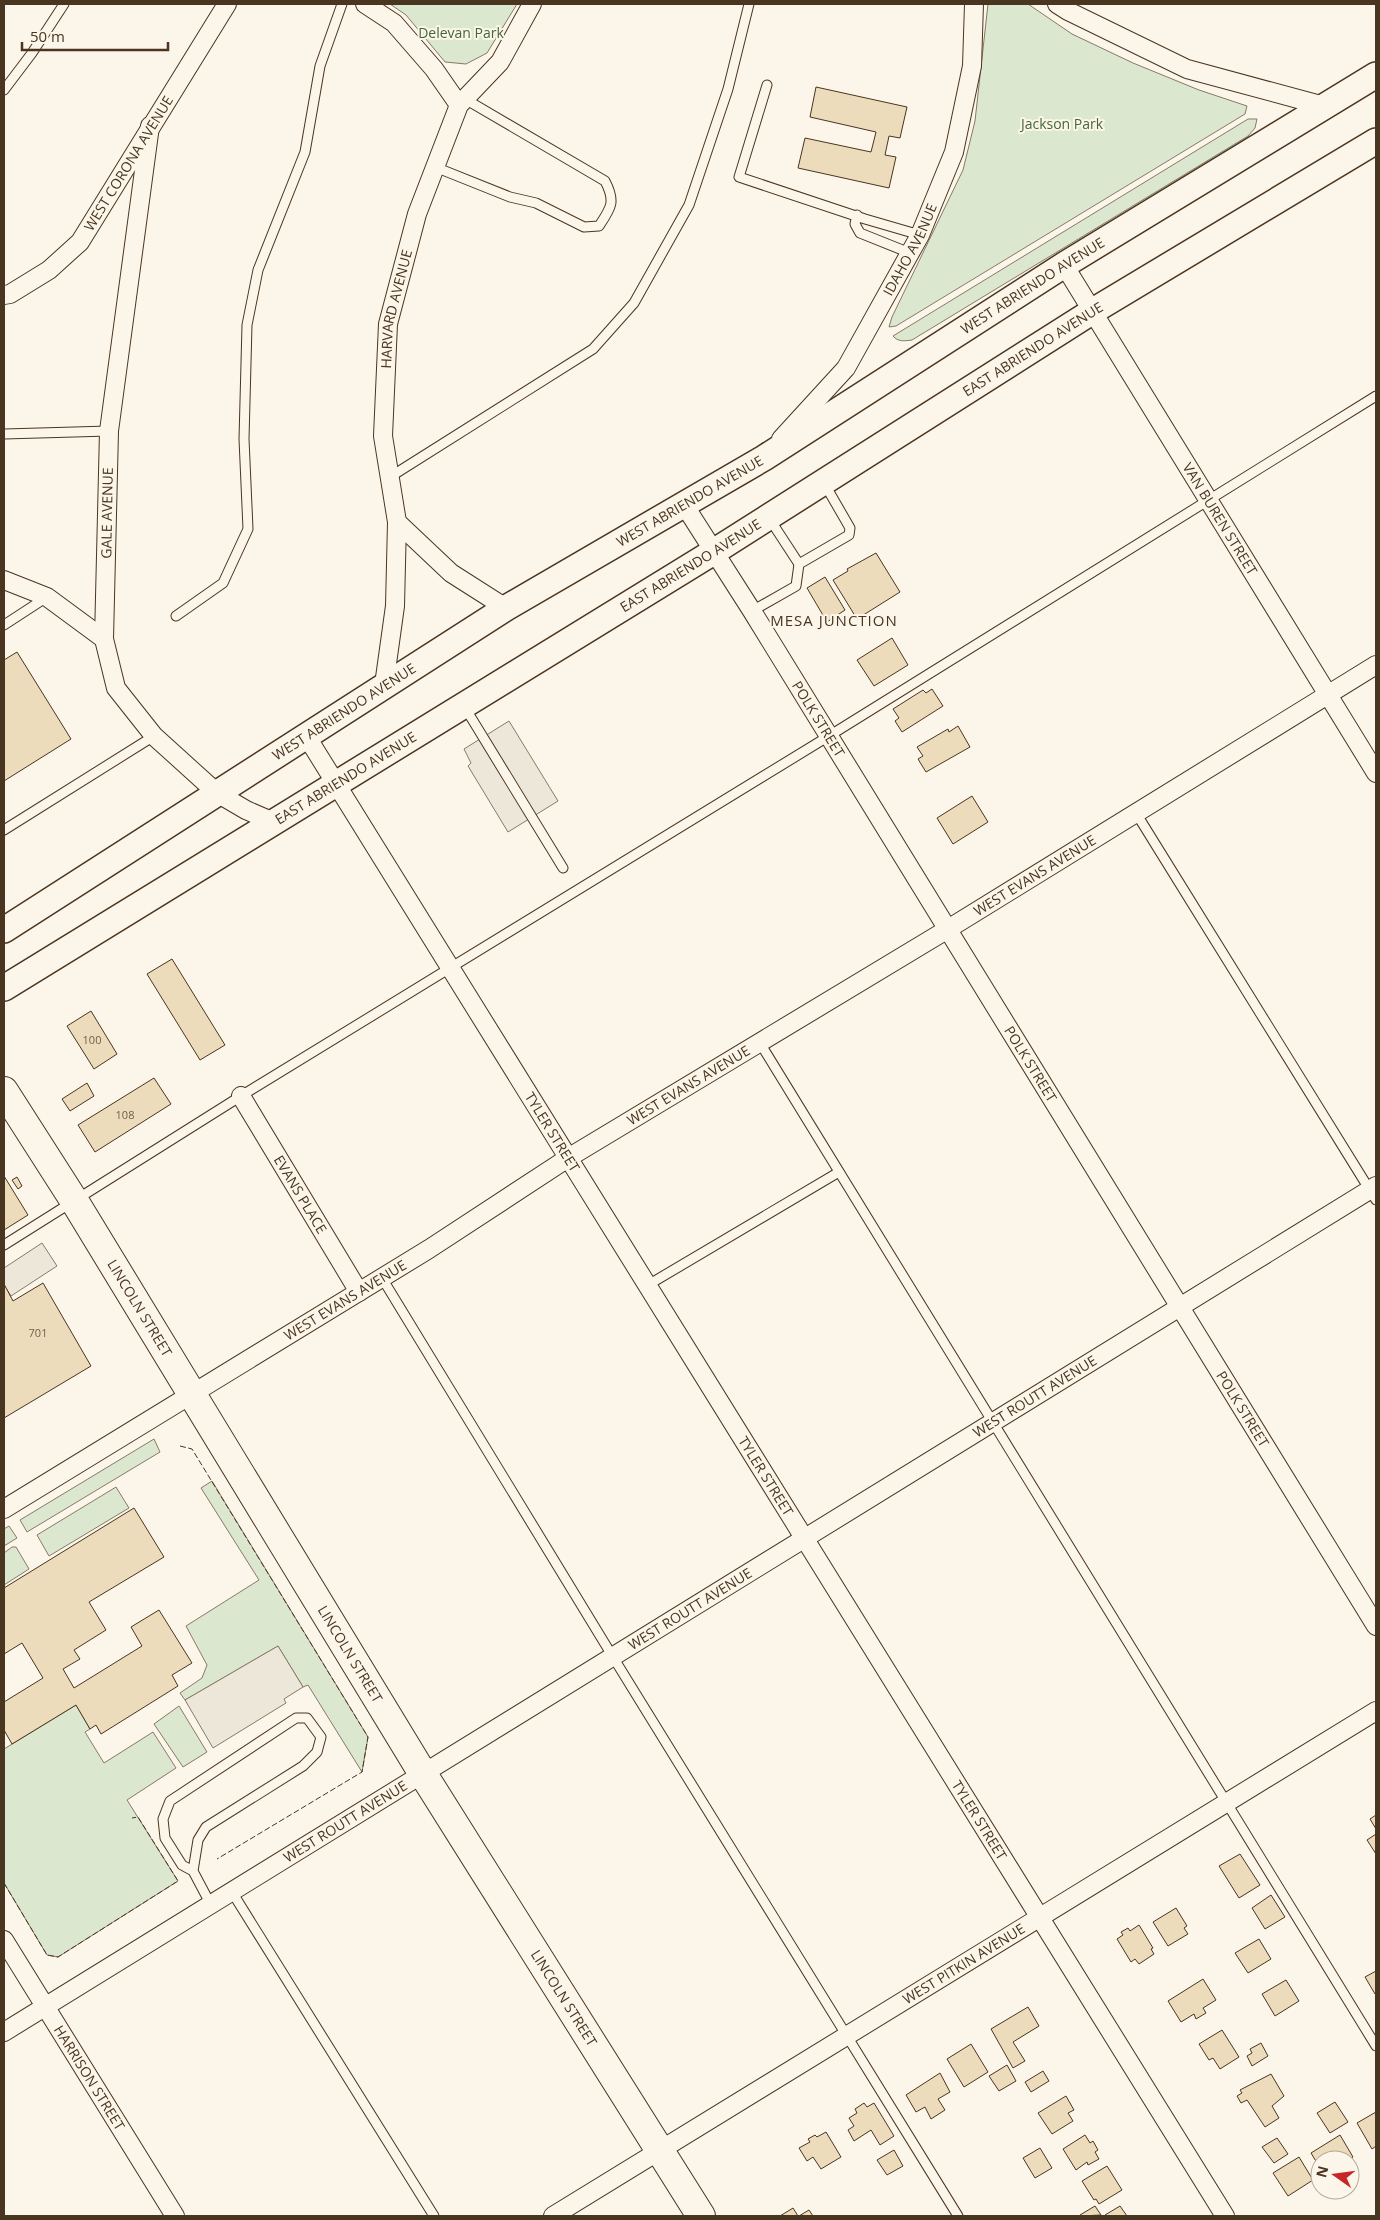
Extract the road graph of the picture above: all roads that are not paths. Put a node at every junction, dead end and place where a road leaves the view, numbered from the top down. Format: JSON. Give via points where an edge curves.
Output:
{"nodes":[{"id":1,"x":64,"y":4,"type":"edge"},
{"id":2,"x":227,"y":4,"type":"edge"},
{"id":3,"x":342,"y":4,"type":"edge"},
{"id":4,"x":365,"y":4,"type":"edge"},
{"id":5,"x":532,"y":4,"type":"edge"},
{"id":6,"x":749,"y":4,"type":"edge"},
{"id":7,"x":974,"y":4,"type":"edge"},
{"id":8,"x":1057,"y":4,"type":"edge"},
{"id":9,"x":1376,"y":75,"type":"edge"},
{"id":10,"x":767,"y":84,"type":"dead end"},
{"id":11,"x":4,"y":90,"type":"edge"},
{"id":12,"x":462,"y":102,"type":"junction"},
{"id":13,"x":1324,"y":106,"type":"junction"},
{"id":14,"x":150,"y":126,"type":"junction"},
{"id":15,"x":1376,"y":141,"type":"edge"},
{"id":16,"x":435,"y":167,"type":"junction"},
{"id":17,"x":857,"y":215,"type":"junction"},
{"id":18,"x":920,"y":235,"type":"junction"},
{"id":19,"x":910,"y":253,"type":"junction"},
{"id":20,"x":1064,"y":265,"type":"junction"},
{"id":21,"x":6,"y":292,"type":"edge"},
{"id":22,"x":1093,"y":311,"type":"junction"},
{"id":23,"x":1376,"y":396,"type":"edge"},
{"id":24,"x":109,"y":431,"type":"junction"},
{"id":25,"x":4,"y":434,"type":"edge"},
{"id":26,"x":764,"y":458,"type":"junction"},
{"id":27,"x":390,"y":477,"type":"junction"},
{"id":28,"x":824,"y":482,"type":"junction"},
{"id":29,"x":1209,"y":501,"type":"junction"},
{"id":30,"x":683,"y":504,"type":"junction"},
{"id":31,"x":769,"y":517,"type":"junction"},
{"id":32,"x":398,"y":522,"type":"junction"},
{"id":33,"x":715,"y":551,"type":"junction"},
{"id":34,"x":800,"y":564,"type":"junction"},
{"id":35,"x":4,"y":580,"type":"edge"},
{"id":36,"x":48,"y":597,"type":"junction"},
{"id":37,"x":506,"y":608,"type":"junction"},
{"id":38,"x":752,"y":611,"type":"junction"},
{"id":39,"x":176,"y":616,"type":"dead end"},
{"id":40,"x":4,"y":625,"type":"edge"},
{"id":41,"x":104,"y":639,"type":"junction"},
{"id":42,"x":1376,"y":665,"type":"edge"},
{"id":43,"x":384,"y":685,"type":"junction"},
{"id":44,"x":1328,"y":695,"type":"junction"},
{"id":45,"x":464,"y":706,"type":"junction"},
{"id":46,"x":154,"y":736,"type":"junction"},
{"id":47,"x":829,"y":736,"type":"junction"},
{"id":48,"x":307,"y":737,"type":"junction"},
{"id":49,"x":1376,"y":773,"type":"edge"},
{"id":50,"x":337,"y":785,"type":"junction"},
{"id":51,"x":217,"y":793,"type":"junction"},
{"id":52,"x":1136,"y":813,"type":"junction"},
{"id":53,"x":276,"y":822,"type":"junction"},
{"id":54,"x":4,"y":830,"type":"edge"},
{"id":55,"x":563,"y":868,"type":"dead end"},
{"id":56,"x":948,"y":929,"type":"junction"},
{"id":57,"x":4,"y":930,"type":"edge"},
{"id":58,"x":451,"y":968,"type":"junction"},
{"id":59,"x":4,"y":988,"type":"edge"},
{"id":60,"x":760,"y":1043,"type":"junction"},
{"id":61,"x":4,"y":1091,"type":"edge"},
{"id":62,"x":241,"y":1096,"type":"junction"},
{"id":63,"x":568,"y":1158,"type":"junction"},
{"id":64,"x":839,"y":1172,"type":"junction"},
{"id":65,"x":1374,"y":1192,"type":"edge"},
{"id":66,"x":75,"y":1202,"type":"junction"},
{"id":67,"x":4,"y":1245,"type":"edge"},
{"id":68,"x":382,"y":1278,"type":"junction"},
{"id":69,"x":648,"y":1285,"type":"junction"},
{"id":70,"x":359,"y":1292,"type":"junction"},
{"id":71,"x":1180,"y":1307,"type":"junction"},
{"id":72,"x":192,"y":1395,"type":"junction"},
{"id":73,"x":993,"y":1423,"type":"junction"},
{"id":74,"x":4,"y":1509,"type":"edge"},
{"id":75,"x":805,"y":1539,"type":"junction"},
{"id":76,"x":1376,"y":1626,"type":"edge"},
{"id":77,"x":613,"y":1657,"type":"junction"},
{"id":78,"x":1376,"y":1711,"type":"edge"},
{"id":79,"x":423,"y":1774,"type":"junction"},
{"id":80,"x":1227,"y":1803,"type":"junction"},
{"id":81,"x":194,"y":1871,"type":"junction"},
{"id":82,"x":232,"y":1892,"type":"junction"},
{"id":83,"x":212,"y":1904,"type":"junction"},
{"id":84,"x":1040,"y":1917,"type":"junction"},
{"id":85,"x":4,"y":1940,"type":"edge"},
{"id":86,"x":46,"y":2007,"type":"junction"},
{"id":87,"x":4,"y":2032,"type":"edge"},
{"id":88,"x":848,"y":2036,"type":"junction"},
{"id":89,"x":1376,"y":2046,"type":"edge"},
{"id":90,"x":660,"y":2151,"type":"junction"},
{"id":91,"x":175,"y":2216,"type":"edge"},
{"id":92,"x":434,"y":2216,"type":"edge"},
{"id":93,"x":553,"y":2216,"type":"edge"},
{"id":94,"x":700,"y":2216,"type":"edge"},
{"id":95,"x":958,"y":2216,"type":"edge"},
{"id":96,"x":1225,"y":2216,"type":"edge"}],
"edges":[{"from":1,"to":11,"type":"lane"},
{"from":2,"to":14,"type":"street","name":"WEST CORONA AVENUE"},
{"from":3,"to":39,"type":"lane","via":[[320,66],[305,152],[258,270],[247,325],[244,439],[248,529],[223,583]]},
{"from":4,"to":12,"type":"street","via":[[394,24]]},
{"from":5,"to":12,"type":"street","name":"HARVARD AVENUE","via":[[500,62]]},
{"from":6,"to":27,"type":"lane","via":[[728,89],[689,205],[634,304],[593,349]]},
{"from":7,"to":18,"type":"street","name":"IDAHO AVENUE","via":[[972,66],[954,152]]},
{"from":8,"to":13,"type":"street","via":[[1187,69]]},
{"from":9,"to":13,"type":"main road","name":"WEST ABRIENDO AVENUE"},
{"from":10,"to":17,"type":"lane","via":[[739,177]]},
{"from":12,"to":16,"type":"street","name":"HARVARD AVENUE"},
{"from":12,"to":16,"type":"lane","via":[[605,181],[611,192],[612,206],[599,226],[584,227],[536,203],[510,197]]},
{"from":13,"to":20,"type":"main road","name":"WEST ABRIENDO AVENUE"},
{"from":14,"to":21,"type":"street","name":"WEST CORONA AVENUE","via":[[80,242],[49,270]]},
{"from":14,"to":24,"type":"street","name":"GALE AVENUE"},
{"from":15,"to":22,"type":"main road","name":"EAST ABRIENDO AVENUE"},
{"from":16,"to":27,"type":"street","name":"HARVARD AVENUE","via":[[417,214],[388,324],[383,436]]},
{"from":17,"to":18,"type":"lane"},
{"from":17,"to":19,"type":"lane","via":[[860,233]]},
{"from":18,"to":19,"type":"street","name":"IDAHO AVENUE"},
{"from":19,"to":26,"type":"street","name":"IDAHO AVENUE","via":[[846,368]]},
{"from":20,"to":22,"type":"street","name":"VAN BUREN STREET"},
{"from":20,"to":26,"type":"main road","name":"WEST ABRIENDO AVENUE"},
{"from":22,"to":28,"type":"main road","name":"EAST ABRIENDO AVENUE"},
{"from":22,"to":29,"type":"street","name":"VAN BUREN STREET"},
{"from":23,"to":29,"type":"lane"},
{"from":24,"to":25,"type":"lane"},
{"from":24,"to":41,"type":"street","name":"GALE AVENUE"},
{"from":26,"to":30,"type":"main road","name":"WEST ABRIENDO AVENUE"},
{"from":27,"to":32,"type":"street","name":"HARVARD AVENUE"},
{"from":28,"to":31,"type":"main road","name":"EAST ABRIENDO AVENUE"},
{"from":28,"to":34,"type":"lane","via":[[850,528],[849,535]]},
{"from":29,"to":44,"type":"street","name":"VAN BUREN STREET"},
{"from":29,"to":47,"type":"lane"},
{"from":30,"to":33,"type":"street","name":"POLK STREET"},
{"from":30,"to":37,"type":"main road","name":"WEST ABRIENDO AVENUE"},
{"from":31,"to":33,"type":"main road","name":"EAST ABRIENDO AVENUE"},
{"from":31,"to":34,"type":"lane"},
{"from":32,"to":37,"type":"street","via":[[452,573]]},
{"from":32,"to":43,"type":"street","name":"HARVARD AVENUE","via":[[395,606]]},
{"from":33,"to":38,"type":"street","name":"POLK STREET"},
{"from":33,"to":45,"type":"main road","name":"EAST ABRIENDO AVENUE"},
{"from":34,"to":38,"type":"lane","via":[[796,586]]},
{"from":35,"to":36,"type":"street"},
{"from":36,"to":40,"type":"lane"},
{"from":36,"to":41,"type":"street"},
{"from":37,"to":43,"type":"main road","name":"WEST ABRIENDO AVENUE"},
{"from":38,"to":47,"type":"street","name":"POLK STREET"},
{"from":41,"to":46,"type":"street","name":"GALE AVENUE","via":[[116,688]]},
{"from":42,"to":44,"type":"street","name":"WEST EVANS AVENUE"},
{"from":43,"to":48,"type":"main road","name":"WEST ABRIENDO AVENUE"},
{"from":44,"to":49,"type":"street","name":"VAN BUREN STREET"},
{"from":44,"to":52,"type":"street","name":"WEST EVANS AVENUE"},
{"from":45,"to":50,"type":"main road","name":"EAST ABRIENDO AVENUE"},
{"from":45,"to":55,"type":"lane"},
{"from":46,"to":51,"type":"street","name":"GALE AVENUE"},
{"from":46,"to":54,"type":"lane"},
{"from":47,"to":56,"type":"street","name":"POLK STREET"},
{"from":47,"to":58,"type":"lane"},
{"from":48,"to":50,"type":"street","name":"TYLER STREET"},
{"from":48,"to":51,"type":"main road","name":"WEST ABRIENDO AVENUE"},
{"from":50,"to":53,"type":"main road","name":"EAST ABRIENDO AVENUE"},
{"from":50,"to":58,"type":"street","name":"TYLER STREET"},
{"from":51,"to":53,"type":"street","name":"GALE AVENUE"},
{"from":51,"to":57,"type":"main road","name":"WEST ABRIENDO AVENUE"},
{"from":52,"to":56,"type":"street","name":"WEST EVANS AVENUE"},
{"from":52,"to":65,"type":"lane"},
{"from":53,"to":59,"type":"main road","name":"EAST ABRIENDO AVENUE"},
{"from":56,"to":60,"type":"street","name":"WEST EVANS AVENUE"},
{"from":56,"to":71,"type":"street","name":"POLK STREET"},
{"from":58,"to":62,"type":"lane"},
{"from":58,"to":63,"type":"street","name":"TYLER STREET"},
{"from":60,"to":63,"type":"street","name":"WEST EVANS AVENUE"},
{"from":60,"to":64,"type":"lane"},
{"from":61,"to":66,"type":"main road","name":"LINCOLN STREET"},
{"from":62,"to":66,"type":"lane"},
{"from":62,"to":70,"type":"street","name":"EVANS PLACE"},
{"from":63,"to":68,"type":"street","name":"WEST EVANS AVENUE"},
{"from":63,"to":69,"type":"street","name":"TYLER STREET"},
{"from":64,"to":69,"type":"lane"},
{"from":64,"to":73,"type":"lane"},
{"from":65,"to":71,"type":"street","name":"WEST ROUTT AVENUE"},
{"from":66,"to":67,"type":"lane"},
{"from":66,"to":72,"type":"main road","name":"LINCOLN STREET"},
{"from":68,"to":70,"type":"street","name":"WEST EVANS AVENUE"},
{"from":68,"to":77,"type":"lane"},
{"from":69,"to":75,"type":"street","name":"TYLER STREET"},
{"from":70,"to":72,"type":"street","name":"WEST EVANS AVENUE"},
{"from":71,"to":73,"type":"street","name":"WEST ROUTT AVENUE"},
{"from":71,"to":76,"type":"street","name":"POLK STREET"},
{"from":72,"to":74,"type":"street","name":"WEST EVANS AVENUE"},
{"from":72,"to":79,"type":"main road","name":"LINCOLN STREET"},
{"from":73,"to":75,"type":"street","name":"WEST ROUTT AVENUE"},
{"from":73,"to":80,"type":"lane"},
{"from":75,"to":77,"type":"street","name":"WEST ROUTT AVENUE"},
{"from":75,"to":84,"type":"street","name":"TYLER STREET"},
{"from":77,"to":79,"type":"street","name":"WEST ROUTT AVENUE"},
{"from":77,"to":88,"type":"lane"},
{"from":78,"to":80,"type":"street","name":"WEST PITKIN AVENUE"},
{"from":79,"to":82,"type":"street","name":"WEST ROUTT AVENUE"},
{"from":79,"to":90,"type":"main road","name":"LINCOLN STREET"},
{"from":80,"to":84,"type":"street","name":"WEST PITKIN AVENUE"},
{"from":80,"to":89,"type":"lane"},
{"from":81,"to":81,"type":"lane","via":[[198,1840],[206,1826],[304,1766],[317,1752],[322,1737],[307,1718],[296,1718],[170,1802],[163,1819],[165,1838],[182,1865]]},
{"from":81,"to":83,"type":"lane"},
{"from":82,"to":83,"type":"street","name":"WEST ROUTT AVENUE"},
{"from":82,"to":92,"type":"lane"},
{"from":83,"to":86,"type":"street","name":"WEST ROUTT AVENUE"},
{"from":84,"to":88,"type":"street","name":"WEST PITKIN AVENUE"},
{"from":84,"to":96,"type":"street","name":"TYLER STREET"},
{"from":85,"to":86,"type":"street","name":"HARRISON STREET"},
{"from":86,"to":87,"type":"street","name":"WEST ROUTT AVENUE"},
{"from":86,"to":91,"type":"street","name":"HARRISON STREET"},
{"from":88,"to":90,"type":"street","name":"WEST PITKIN AVENUE"},
{"from":88,"to":95,"type":"lane"},
{"from":90,"to":93,"type":"street","name":"WEST PITKIN AVENUE"},
{"from":90,"to":94,"type":"main road","name":"LINCOLN STREET"}]}
